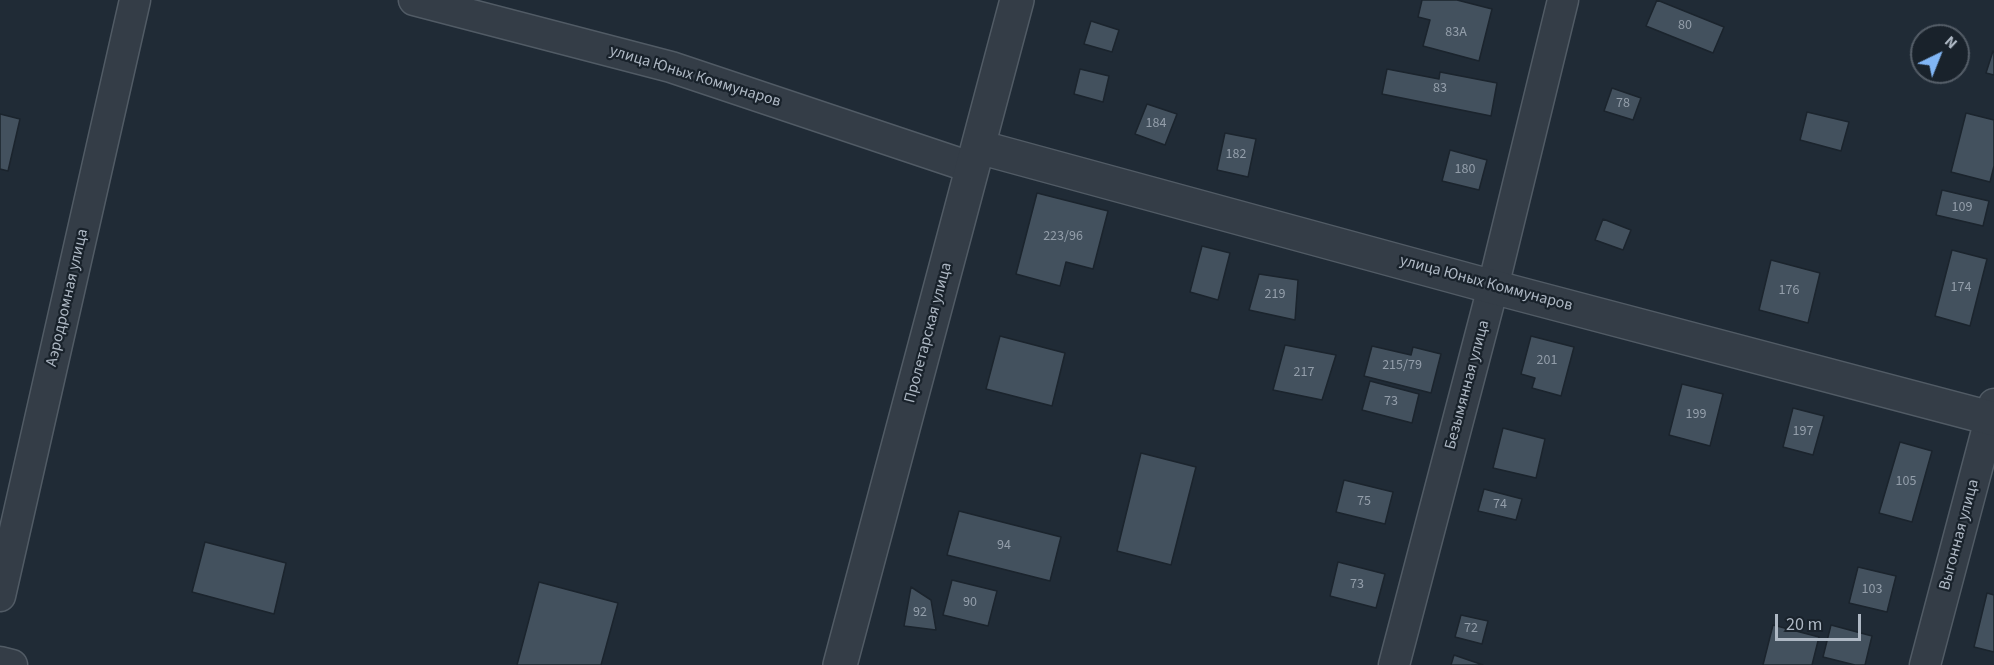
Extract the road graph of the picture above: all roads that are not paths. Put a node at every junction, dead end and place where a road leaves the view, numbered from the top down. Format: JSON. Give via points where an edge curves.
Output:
{"nodes":[{"id":1,"x":135,"y":0,"type":"edge"},
{"id":2,"x":414,"y":0,"type":"edge"},
{"id":3,"x":1017,"y":0,"type":"edge"},
{"id":4,"x":1563,"y":0,"type":"edge"},
{"id":5,"x":976,"y":157,"type":"junction"},
{"id":6,"x":1493,"y":287,"type":"junction"},
{"id":7,"x":1993,"y":414,"type":"edge"},
{"id":8,"x":0,"y":596,"type":"edge"},
{"id":9,"x":0,"y":662,"type":"edge"},
{"id":10,"x":12,"y":665,"type":"edge"},
{"id":11,"x":840,"y":665,"type":"edge"},
{"id":12,"x":1394,"y":665,"type":"edge"},
{"id":13,"x":1925,"y":665,"type":"edge"}],
"edges":[{"from":1,"to":8,"type":"street","name":"Аэродромная улица"},
{"from":2,"to":5,"type":"street","name":"улица Юных Коммунаров","via":[[671,67]]},
{"from":3,"to":5,"type":"street","name":"Пролетарская улица"},
{"from":4,"to":6,"type":"street","name":"Безымянная улица"},
{"from":5,"to":6,"type":"street","name":"улица Юных Коммунаров"},
{"from":5,"to":11,"type":"street","name":"Пролетарская улица"},
{"from":6,"to":7,"type":"street","name":"улица Юных Коммунаров"},
{"from":6,"to":12,"type":"street","name":"Безымянная улица"},
{"from":7,"to":13,"type":"street","name":"Выгонная улица"},
{"from":9,"to":10,"type":"street"}]}
